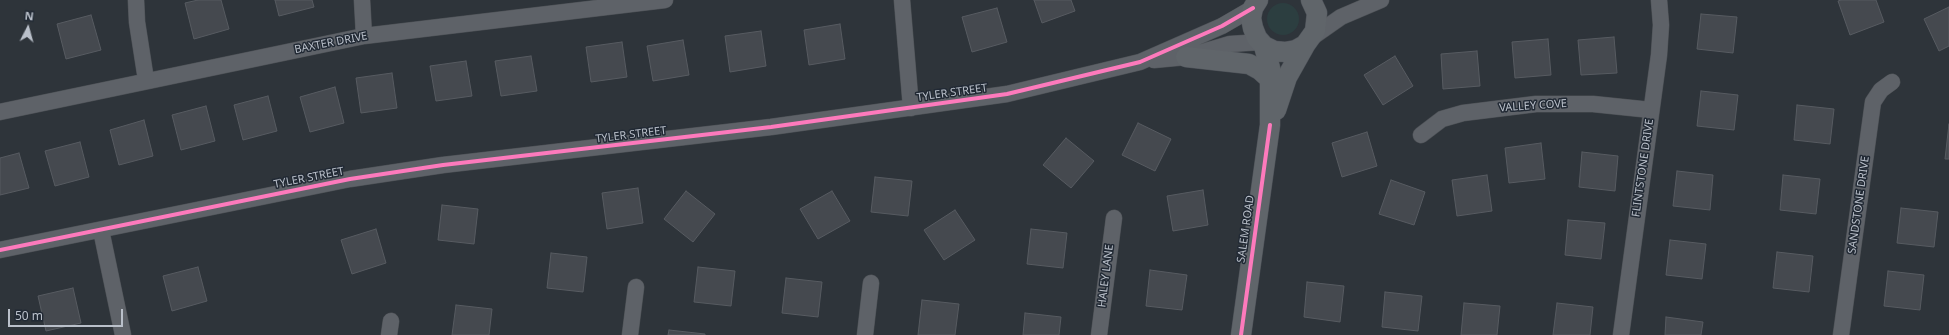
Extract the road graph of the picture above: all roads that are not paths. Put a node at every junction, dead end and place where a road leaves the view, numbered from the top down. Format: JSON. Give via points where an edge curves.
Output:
{"nodes":[{"id":1,"x":136,"y":0,"type":"edge"},
{"id":2,"x":362,"y":0,"type":"edge"},
{"id":3,"x":666,"y":0,"type":"edge"},
{"id":4,"x":902,"y":0,"type":"edge"},
{"id":5,"x":1311,"y":0,"type":"edge"},
{"id":6,"x":1381,"y":0,"type":"edge"},
{"id":7,"x":1659,"y":0,"type":"edge"},
{"id":8,"x":645,"y":1,"type":"edge"},
{"id":9,"x":1255,"y":4,"type":"edge"},
{"id":10,"x":364,"y":36,"type":"junction"},
{"id":11,"x":1308,"y":42,"type":"junction"},
{"id":12,"x":1263,"y":44,"type":"junction"},
{"id":13,"x":1186,"y":57,"type":"junction"},
{"id":14,"x":1140,"y":62,"type":"junction"},
{"id":15,"x":146,"y":80,"type":"junction"},
{"id":16,"x":1271,"y":80,"type":"junction"},
{"id":17,"x":1892,"y":82,"type":"dead end"},
{"id":18,"x":911,"y":108,"type":"junction"},
{"id":19,"x":1651,"y":110,"type":"junction"},
{"id":20,"x":0,"y":112,"type":"edge"},
{"id":21,"x":1270,"y":125,"type":"junction"},
{"id":22,"x":1421,"y":135,"type":"dead end"},
{"id":23,"x":1114,"y":218,"type":"dead end"},
{"id":24,"x":101,"y":230,"type":"junction"},
{"id":25,"x":0,"y":250,"type":"edge"},
{"id":26,"x":871,"y":283,"type":"dead end"},
{"id":27,"x":636,"y":288,"type":"dead end"},
{"id":28,"x":123,"y":335,"type":"edge"},
{"id":29,"x":630,"y":335,"type":"edge"},
{"id":30,"x":865,"y":335,"type":"edge"},
{"id":31,"x":1099,"y":335,"type":"edge"},
{"id":32,"x":1241,"y":335,"type":"edge"},
{"id":33,"x":1621,"y":335,"type":"edge"},
{"id":34,"x":1841,"y":335,"type":"edge"}],
"edges":[{"from":1,"to":15,"type":"street"},
{"from":2,"to":10,"type":"street"},
{"from":3,"to":8,"type":"street","name":"BAXTER DRIVE"},
{"from":4,"to":18,"type":"street"},
{"from":5,"to":11,"type":"main road","name":"SALEM ROAD","via":[[1318,22]]},
{"from":6,"to":11,"type":"street","via":[[1342,17]]},
{"from":7,"to":19,"type":"street","name":"FLINTSTONE DRIVE","via":[[1660,33]]},
{"from":8,"to":10,"type":"street","name":"BAXTER DRIVE"},
{"from":9,"to":12,"type":"main road","name":"SALEM ROAD","via":[[1251,18],[1253,28]]},
{"from":9,"to":14,"type":"street","name":"TYLER STREET","via":[[1222,26]]},
{"from":10,"to":15,"type":"street","name":"BAXTER DRIVE"},
{"from":11,"to":12,"type":"main road","via":[[1296,50],[1285,52],[1274,51]]},
{"from":11,"to":21,"type":"main road","name":"SALEM ROAD","via":[[1287,77]]},
{"from":12,"to":13,"type":"street","name":"TYLER STREET","via":[[1230,44]]},
{"from":12,"to":16,"type":"main road","name":"SALEM ROAD"},
{"from":13,"to":14,"type":"street","name":"TYLER STREET"},
{"from":13,"to":16,"type":"main road","via":[[1249,64]]},
{"from":14,"to":18,"type":"street","name":"TYLER STREET","via":[[1007,94]]},
{"from":15,"to":20,"type":"street","name":"BAXTER DRIVE"},
{"from":16,"to":21,"type":"main road","name":"SALEM ROAD"},
{"from":17,"to":34,"type":"street","name":"SANDSTONE DRIVE","via":[[1881,90],[1873,102]]},
{"from":18,"to":24,"type":"street","name":"TYLER STREET","via":[[358,178]]},
{"from":19,"to":22,"type":"street","name":"VALLEY COVE","via":[[1593,104],[1536,104],[1463,113],[1442,119]]},
{"from":19,"to":33,"type":"street","name":"FLINTSTONE DRIVE"},
{"from":21,"to":32,"type":"main road","name":"SALEM ROAD"},
{"from":23,"to":31,"type":"street","name":"HALEY LANE"},
{"from":24,"to":25,"type":"street","name":"TYLER STREET"},
{"from":24,"to":28,"type":"street"},
{"from":26,"to":30,"type":"street"},
{"from":27,"to":29,"type":"street"}]}
